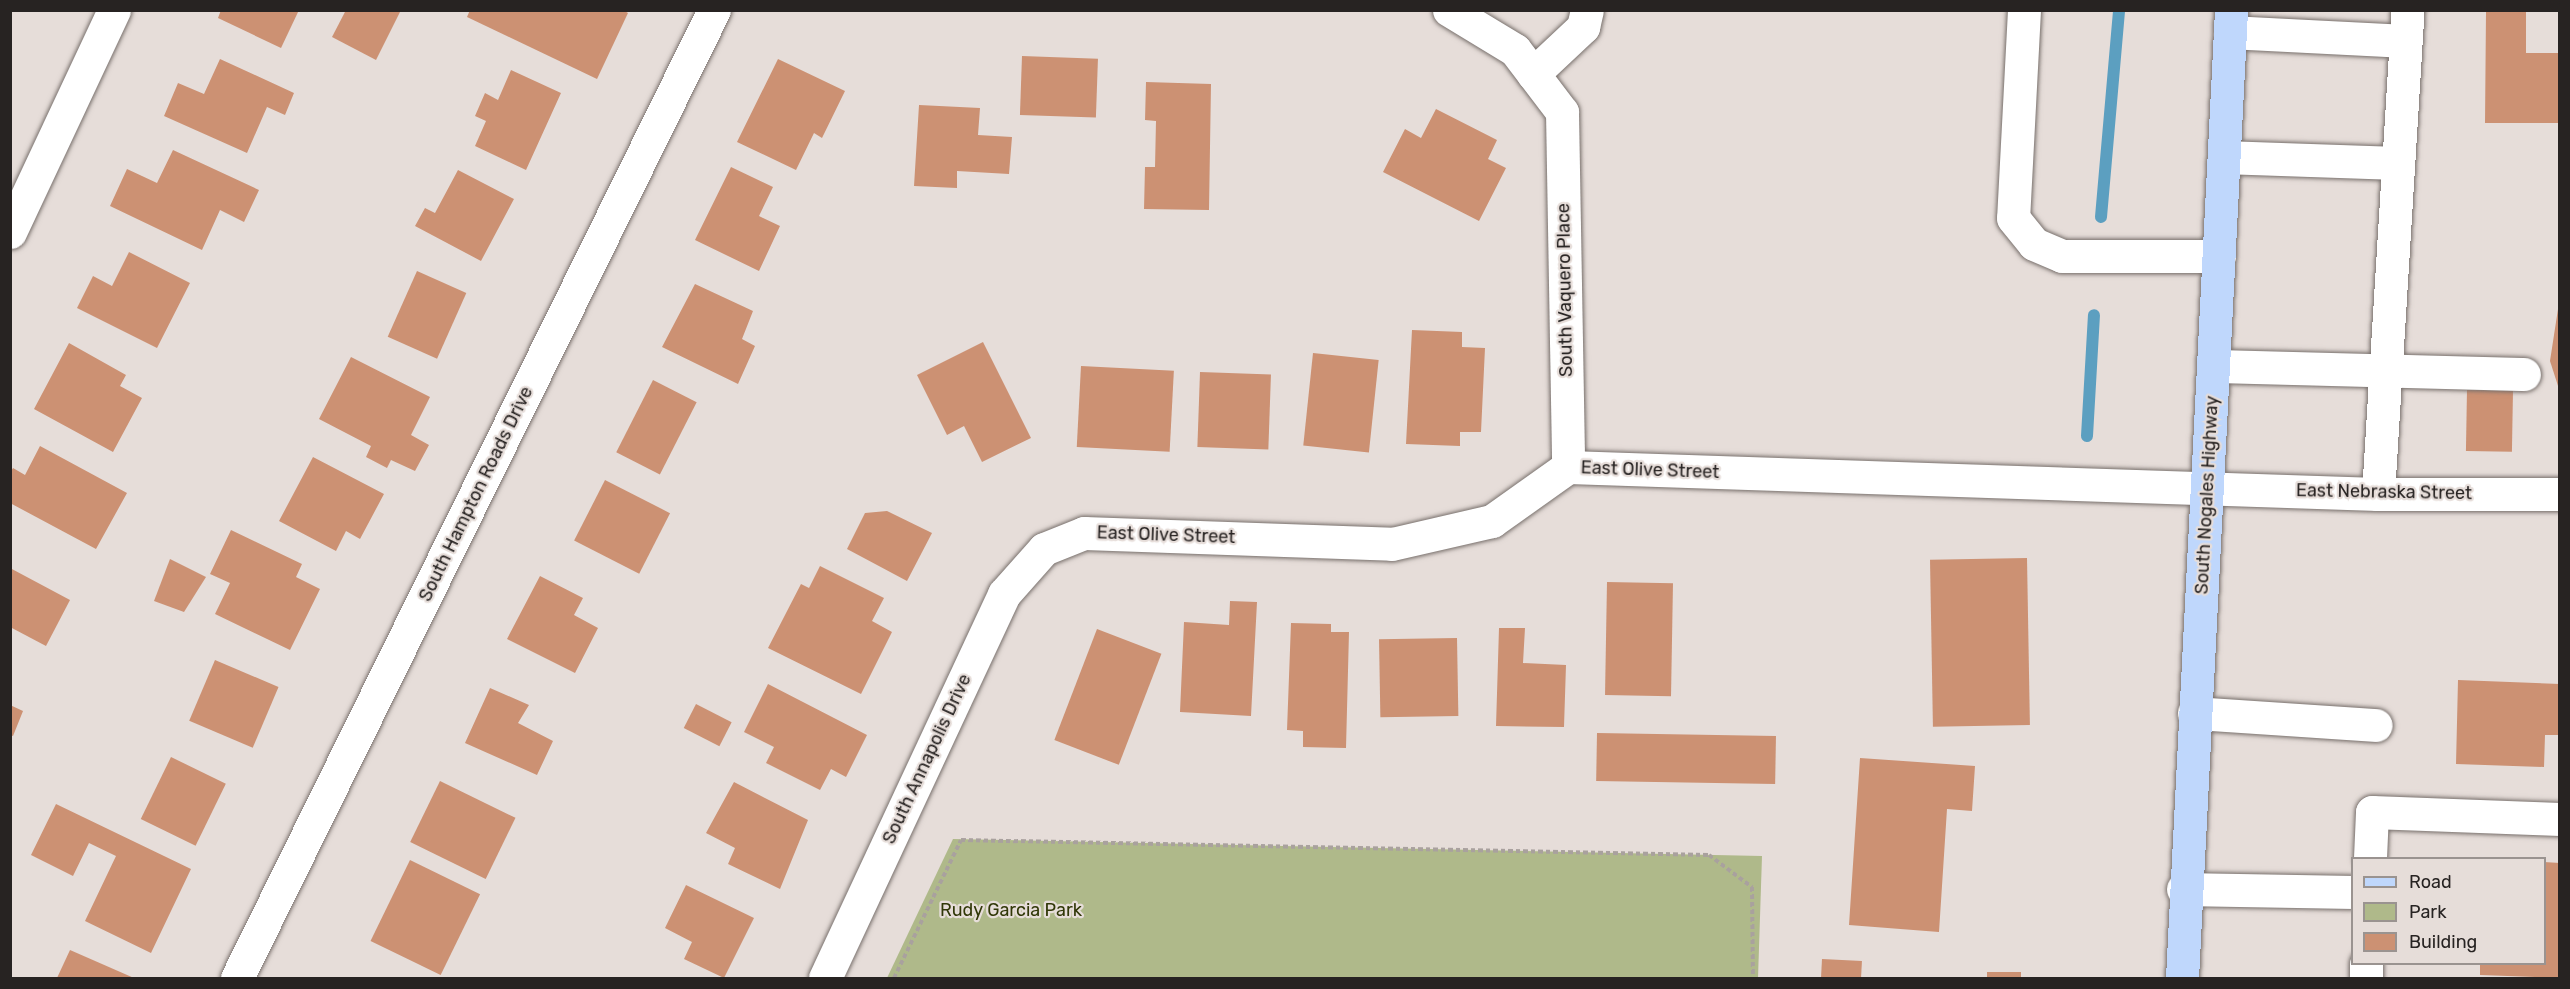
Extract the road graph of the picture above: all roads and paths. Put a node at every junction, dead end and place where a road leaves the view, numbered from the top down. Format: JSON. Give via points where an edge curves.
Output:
{"nodes":[{"id":1,"x":114,"y":10,"type":"edge"},
{"id":2,"x":714,"y":10,"type":"edge"},
{"id":3,"x":1449,"y":10,"type":"edge"},
{"id":4,"x":1587,"y":10,"type":"edge"},
{"id":5,"x":2024,"y":10,"type":"edge"},
{"id":6,"x":2231,"y":21,"type":"edge"},
{"id":7,"x":2407,"y":26,"type":"edge"},
{"id":8,"x":1533,"y":74,"type":"junction"},
{"id":9,"x":2224,"y":157,"type":"junction"},
{"id":10,"x":2396,"y":163,"type":"junction"},
{"id":11,"x":10,"y":232,"type":"edge"},
{"id":12,"x":2219,"y":256,"type":"junction"},
{"id":13,"x":2214,"y":366,"type":"junction"},
{"id":14,"x":2383,"y":370,"type":"junction"},
{"id":15,"x":2524,"y":374,"type":"dead end"},
{"id":16,"x":1568,"y":467,"type":"junction"},
{"id":17,"x":2208,"y":487,"type":"junction"},
{"id":18,"x":2378,"y":494,"type":"junction"},
{"id":19,"x":2559,"y":494,"type":"edge"},
{"id":20,"x":1044,"y":549,"type":"joint"},
{"id":21,"x":2194,"y":713,"type":"junction"},
{"id":22,"x":2376,"y":725,"type":"dead end"},
{"id":23,"x":2559,"y":819,"type":"edge"},
{"id":24,"x":2370,"y":857,"type":"edge"},
{"id":25,"x":2183,"y":889,"type":"junction"},
{"id":26,"x":2351,"y":892,"type":"edge"},
{"id":27,"x":237,"y":978,"type":"edge"},
{"id":28,"x":825,"y":978,"type":"edge"},
{"id":29,"x":894,"y":978,"type":"edge"},
{"id":30,"x":1753,"y":978,"type":"edge"},
{"id":31,"x":2182,"y":978,"type":"edge"}],
"edges":[{"from":1,"to":11,"type":"street"},
{"from":2,"to":27,"type":"street","name":"South Hampton Roads Drive"},
{"from":3,"to":8,"type":"street","via":[[1515,50]]},
{"from":4,"to":8,"type":"street","via":[[1583,27]]},
{"from":5,"to":12,"type":"street","via":[[2013,218],[2034,244],[2062,256]]},
{"from":6,"to":7,"type":"street"},
{"from":6,"to":9,"type":"main road","name":"South Nogales Highway"},
{"from":7,"to":10,"type":"street"},
{"from":8,"to":16,"type":"street","name":"South Vaquero Place","via":[[1562,112]]},
{"from":9,"to":10,"type":"street"},
{"from":9,"to":12,"type":"main road","name":"South Nogales Highway"},
{"from":10,"to":14,"type":"street"},
{"from":12,"to":13,"type":"main road","name":"South Nogales Highway"},
{"from":13,"to":14,"type":"street"},
{"from":13,"to":17,"type":"main road","name":"South Nogales Highway"},
{"from":14,"to":15,"type":"street"},
{"from":14,"to":18,"type":"street"},
{"from":16,"to":17,"type":"street","name":"East Olive Street"},
{"from":16,"to":20,"type":"street","name":"East Olive Street","via":[[1492,521],[1392,544],[1113,532],[1083,533]]},
{"from":17,"to":18,"type":"street","name":"East Nebraska Street"},
{"from":17,"to":21,"type":"main road","name":"South Nogales Highway"},
{"from":18,"to":19,"type":"street","name":"East Nebraska Street"},
{"from":20,"to":28,"type":"street","name":"South Annapolis Drive","via":[[1004,594]]},
{"from":21,"to":22,"type":"street"},
{"from":21,"to":25,"type":"main road","name":"South Nogales Highway"},
{"from":23,"to":24,"type":"street","via":[[2372,812]]},
{"from":25,"to":26,"type":"street"},
{"from":25,"to":31,"type":"main road","name":"South Nogales Highway"},
{"from":29,"to":30,"type":"path","via":[[961,840],[1709,855],[1752,887]]}]}
